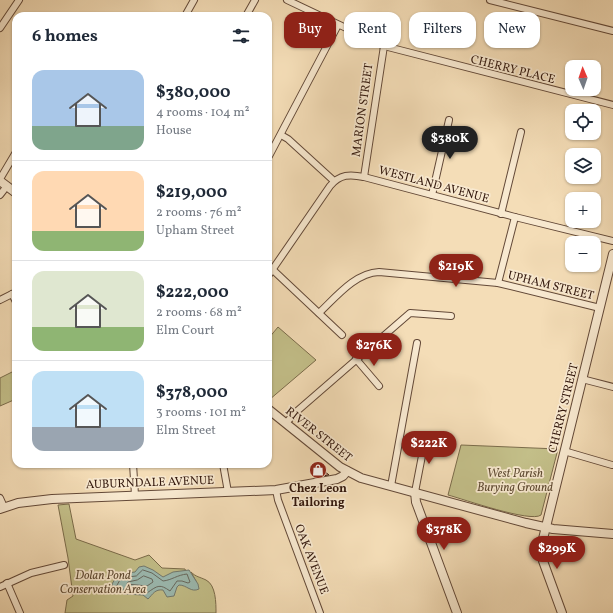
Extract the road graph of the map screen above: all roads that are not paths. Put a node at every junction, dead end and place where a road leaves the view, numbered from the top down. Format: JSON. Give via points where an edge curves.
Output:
{"nodes":[{"id":1,"x":19,"y":0,"type":"edge"},
{"id":2,"x":194,"y":0,"type":"edge"},
{"id":3,"x":255,"y":0,"type":"edge"},
{"id":4,"x":287,"y":0,"type":"edge"},
{"id":5,"x":490,"y":0,"type":"edge"},
{"id":6,"x":515,"y":3,"type":"edge"},
{"id":7,"x":187,"y":12,"type":"edge"},
{"id":8,"x":248,"y":12,"type":"edge"},
{"id":9,"x":338,"y":25,"type":"junction"},
{"id":10,"x":0,"y":28,"type":"edge"},
{"id":11,"x":344,"y":28,"type":"edge"},
{"id":12,"x":613,"y":31,"type":"edge"},
{"id":13,"x":384,"y":48,"type":"edge"},
{"id":14,"x":392,"y":48,"type":"edge"},
{"id":15,"x":613,"y":106,"type":"edge"},
{"id":16,"x":450,"y":120,"type":"dead end"},
{"id":17,"x":521,"y":132,"type":"dead end"},
{"id":18,"x":281,"y":134,"type":"junction"},
{"id":19,"x":272,"y":151,"type":"edge"},
{"id":20,"x":12,"y":159,"type":"edge"},
{"id":21,"x":364,"y":177,"type":"junction"},
{"id":22,"x":0,"y":180,"type":"edge"},
{"id":23,"x":334,"y":181,"type":"junction"},
{"id":24,"x":7,"y":186,"type":"junction"},
{"id":25,"x":12,"y":190,"type":"edge"},
{"id":26,"x":0,"y":195,"type":"edge"},
{"id":27,"x":432,"y":195,"type":"junction"},
{"id":28,"x":501,"y":214,"type":"junction"},
{"id":29,"x":515,"y":217,"type":"junction"},
{"id":30,"x":613,"y":242,"type":"edge"},
{"id":31,"x":613,"y":254,"type":"edge"},
{"id":32,"x":272,"y":270,"type":"joint"},
{"id":33,"x":498,"y":283,"type":"junction"},
{"id":34,"x":12,"y":294,"type":"edge"},
{"id":35,"x":0,"y":300,"type":"edge"},
{"id":36,"x":600,"y":308,"type":"junction"},
{"id":37,"x":319,"y":312,"type":"junction"},
{"id":38,"x":451,"y":316,"type":"dead end"},
{"id":39,"x":342,"y":335,"type":"dead end"},
{"id":40,"x":418,"y":344,"type":"dead end"},
{"id":41,"x":356,"y":360,"type":"junction"},
{"id":42,"x":582,"y":379,"type":"junction"},
{"id":43,"x":380,"y":386,"type":"dead end"},
{"id":44,"x":613,"y":387,"type":"edge"},
{"id":45,"x":272,"y":411,"type":"edge"},
{"id":46,"x":286,"y":423,"type":"junction"},
{"id":47,"x":426,"y":435,"type":"dead end"},
{"id":48,"x":564,"y":451,"type":"junction"},
{"id":49,"x":612,"y":465,"type":"dead end"},
{"id":50,"x":133,"y":468,"type":"edge"},
{"id":51,"x":224,"y":468,"type":"edge"},
{"id":52,"x":347,"y":471,"type":"junction"},
{"id":53,"x":391,"y":486,"type":"junction"},
{"id":54,"x":276,"y":490,"type":"junction"},
{"id":55,"x":228,"y":492,"type":"junction"},
{"id":56,"x":415,"y":492,"type":"junction"},
{"id":57,"x":135,"y":495,"type":"junction"},
{"id":58,"x":0,"y":498,"type":"edge"},
{"id":59,"x":2,"y":508,"type":"edge"},
{"id":60,"x":546,"y":527,"type":"junction"},
{"id":61,"x":613,"y":534,"type":"edge"},
{"id":62,"x":64,"y":565,"type":"dead end"},
{"id":63,"x":7,"y":583,"type":"junction"},
{"id":64,"x":0,"y":587,"type":"edge"},
{"id":65,"x":20,"y":613,"type":"edge"},
{"id":66,"x":320,"y":613,"type":"edge"},
{"id":67,"x":457,"y":613,"type":"edge"},
{"id":68,"x":562,"y":613,"type":"edge"}],
"edges":[{"from":1,"to":10,"type":"street"},
{"from":2,"to":7,"type":"street"},
{"from":3,"to":8,"type":"street"},
{"from":4,"to":9,"type":"street","name":"CHERRY PLACE"},
{"from":5,"to":6,"type":"street"},
{"from":6,"to":12,"type":"street"},
{"from":9,"to":11,"type":"street","name":"CHERRY PLACE"},
{"from":9,"to":18,"type":"street"},
{"from":13,"to":21,"type":"street","name":"MARION STREET"},
{"from":14,"to":15,"type":"street","name":"CHERRY PLACE"},
{"from":16,"to":27,"type":"street"},
{"from":17,"to":28,"type":"street"},
{"from":18,"to":19,"type":"street"},
{"from":18,"to":23,"type":"street"},
{"from":20,"to":22,"type":"street"},
{"from":21,"to":23,"type":"street","name":"WESTLAND AVENUE","via":[[346,175]]},
{"from":21,"to":27,"type":"street","name":"WESTLAND AVENUE"},
{"from":22,"to":24,"type":"street"},
{"from":23,"to":32,"type":"street"},
{"from":24,"to":25,"type":"street"},
{"from":24,"to":26,"type":"street"},
{"from":27,"to":28,"type":"street","name":"WESTLAND AVENUE"},
{"from":28,"to":29,"type":"street","name":"WESTLAND AVENUE"},
{"from":29,"to":30,"type":"street","name":"WESTLAND AVENUE"},
{"from":29,"to":33,"type":"street"},
{"from":31,"to":36,"type":"street","name":"CHERRY STREET"},
{"from":32,"to":37,"type":"street"},
{"from":33,"to":36,"type":"street","name":"UPHAM STREET"},
{"from":33,"to":37,"type":"street","name":"UPHAM STREET","via":[[373,272],[354,281]]},
{"from":34,"to":35,"type":"street"},
{"from":36,"to":42,"type":"street","name":"CHERRY STREET"},
{"from":37,"to":39,"type":"street"},
{"from":38,"to":41,"type":"street","via":[[410,313]]},
{"from":40,"to":53,"type":"street"},
{"from":41,"to":43,"type":"street"},
{"from":41,"to":46,"type":"street"},
{"from":42,"to":44,"type":"street"},
{"from":42,"to":48,"type":"street","name":"CHERRY STREET"},
{"from":45,"to":46,"type":"street","name":"RIVER STREET"},
{"from":46,"to":52,"type":"street","name":"RIVER STREET"},
{"from":47,"to":56,"type":"street"},
{"from":48,"to":49,"type":"street"},
{"from":48,"to":60,"type":"street","name":"CHERRY STREET"},
{"from":50,"to":57,"type":"street"},
{"from":51,"to":55,"type":"street"},
{"from":52,"to":53,"type":"street","name":"RIVER STREET"},
{"from":52,"to":54,"type":"street","name":"AUBURNDALE AVENUE","via":[[342,477],[334,480]]},
{"from":53,"to":56,"type":"street","name":"RIVER STREET"},
{"from":54,"to":55,"type":"street","name":"AUBURNDALE AVENUE"},
{"from":54,"to":66,"type":"street","name":"OAK AVENUE"},
{"from":55,"to":57,"type":"street","name":"AUBURNDALE AVENUE"},
{"from":56,"to":60,"type":"street","name":"RIVER STREET"},
{"from":56,"to":67,"type":"street","via":[[416,502]]},
{"from":57,"to":59,"type":"street","name":"AUBURNDALE AVENUE","via":[[52,498]]},
{"from":58,"to":59,"type":"street"},
{"from":60,"to":61,"type":"street","name":"RIVER STREET"},
{"from":60,"to":68,"type":"street","name":"CHERRY STREET","via":[[542,557]]},
{"from":62,"to":63,"type":"street","via":[[31,573]]},
{"from":63,"to":64,"type":"street"},
{"from":63,"to":65,"type":"street"}]}
